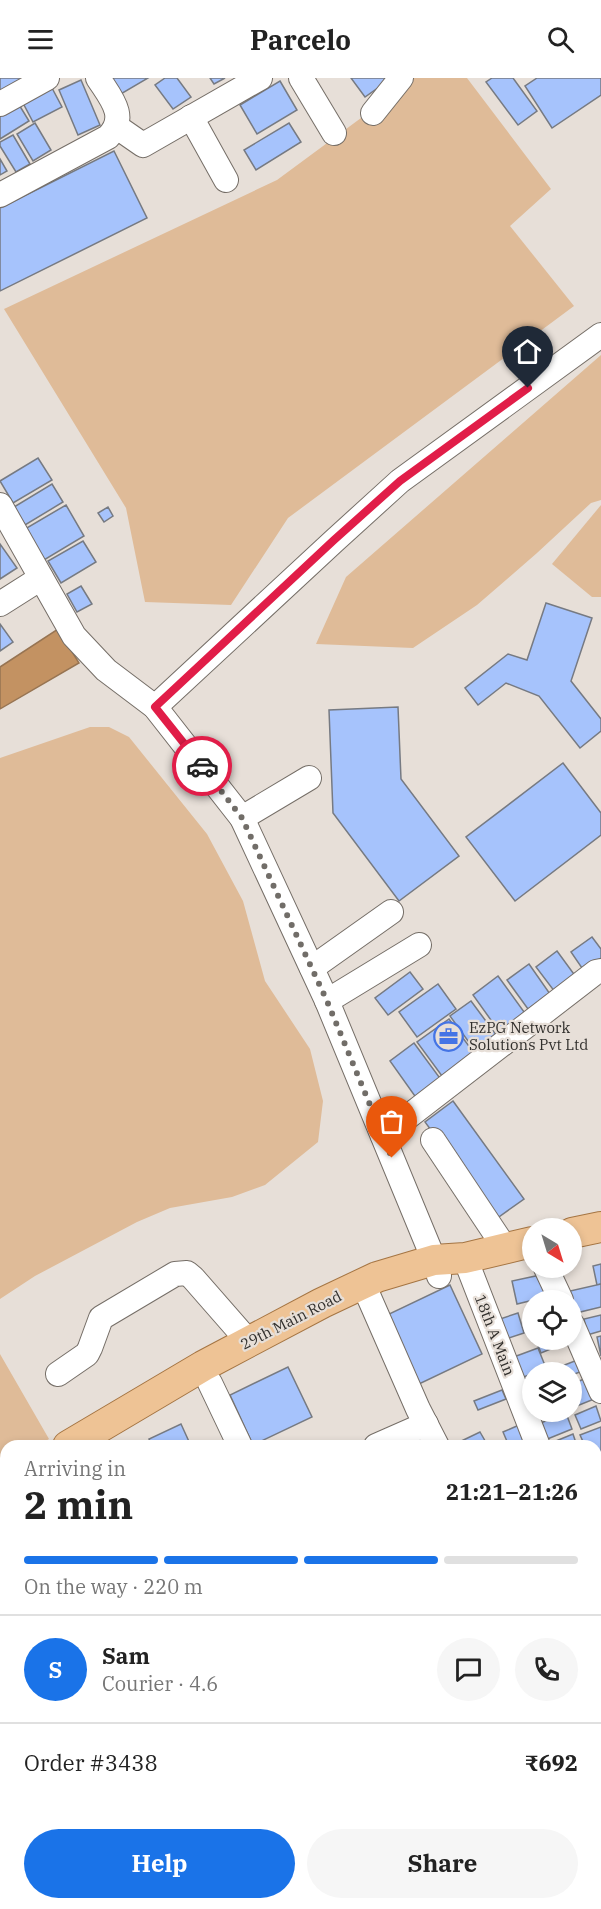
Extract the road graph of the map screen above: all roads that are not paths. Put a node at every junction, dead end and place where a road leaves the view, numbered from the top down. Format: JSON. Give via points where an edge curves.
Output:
{"nodes":[{"id":1,"x":47,"y":78,"type":"edge"},
{"id":2,"x":98,"y":78,"type":"edge"},
{"id":3,"x":260,"y":78,"type":"edge"},
{"id":4,"x":301,"y":78,"type":"edge"},
{"id":5,"x":401,"y":78,"type":"edge"},
{"id":6,"x":0,"y":104,"type":"edge"},
{"id":7,"x":373,"y":113,"type":"dead end"},
{"id":8,"x":192,"y":117,"type":"junction"},
{"id":9,"x":117,"y":127,"type":"junction"},
{"id":10,"x":334,"y":133,"type":"dead end"},
{"id":11,"x":226,"y":180,"type":"dead end"},
{"id":12,"x":0,"y":195,"type":"edge"},
{"id":13,"x":601,"y":335,"type":"edge"},
{"id":14,"x":0,"y":505,"type":"edge"},
{"id":15,"x":40,"y":578,"type":"junction"},
{"id":16,"x":0,"y":604,"type":"edge"},
{"id":17,"x":155,"y":707,"type":"junction"},
{"id":18,"x":309,"y":778,"type":"dead end"},
{"id":19,"x":242,"y":818,"type":"junction"},
{"id":20,"x":391,"y":912,"type":"dead end"},
{"id":21,"x":419,"y":945,"type":"dead end"},
{"id":22,"x":312,"y":969,"type":"junction"},
{"id":23,"x":601,"y":971,"type":"edge"},
{"id":24,"x":327,"y":1001,"type":"junction"},
{"id":25,"x":383,"y":1136,"type":"junction"},
{"id":26,"x":433,"y":1140,"type":"dead end"},
{"id":27,"x":601,"y":1227,"type":"edge"},
{"id":28,"x":582,"y":1231,"type":"edge"},
{"id":29,"x":601,"y":1243,"type":"edge"},
{"id":30,"x":582,"y":1248,"type":"edge"},
{"id":31,"x":522,"y":1249,"type":"edge"},
{"id":32,"x":522,"y":1250,"type":"edge"},
{"id":33,"x":468,"y":1265,"type":"junction"},
{"id":34,"x":436,"y":1268,"type":"junction"},
{"id":35,"x":368,"y":1295,"type":"junction"},
{"id":36,"x":249,"y":1342,"type":"junction"},
{"id":37,"x":582,"y":1347,"type":"edge"},
{"id":38,"x":58,"y":1374,"type":"dead end"},
{"id":39,"x":210,"y":1383,"type":"junction"},
{"id":40,"x":601,"y":1391,"type":"edge"},
{"id":41,"x":426,"y":1424,"type":"junction"},
{"id":42,"x":78,"y":1440,"type":"edge"},
{"id":43,"x":113,"y":1440,"type":"edge"},
{"id":44,"x":237,"y":1440,"type":"edge"},
{"id":45,"x":390,"y":1440,"type":"edge"},
{"id":46,"x":434,"y":1440,"type":"edge"},
{"id":47,"x":536,"y":1440,"type":"edge"}],
"edges":[{"from":1,"to":6,"type":"street"},
{"from":2,"to":9,"type":"street","via":[[115,108]]},
{"from":3,"to":8,"type":"street"},
{"from":4,"to":10,"type":"street"},
{"from":5,"to":7,"type":"street"},
{"from":8,"to":9,"type":"street","via":[[142,145]]},
{"from":8,"to":11,"type":"street"},
{"from":9,"to":12,"type":"street","via":[[108,137]]},
{"from":13,"to":17,"type":"street","via":[[400,481]]},
{"from":14,"to":15,"type":"street"},
{"from":15,"to":16,"type":"street"},
{"from":15,"to":17,"type":"street","via":[[74,636],[106,670]]},
{"from":17,"to":19,"type":"street"},
{"from":18,"to":19,"type":"street"},
{"from":19,"to":22,"type":"street"},
{"from":20,"to":22,"type":"street"},
{"from":21,"to":24,"type":"street"},
{"from":22,"to":24,"type":"street"},
{"from":23,"to":25,"type":"street"},
{"from":24,"to":25,"type":"street"},
{"from":25,"to":34,"type":"street"},
{"from":26,"to":31,"type":"street"},
{"from":27,"to":28,"type":"main road"},
{"from":29,"to":30,"type":"main road"},
{"from":32,"to":33,"type":"main road","name":"29th Main Road"},
{"from":33,"to":34,"type":"main road","name":"29th Main Road"},
{"from":33,"to":47,"type":"street","name":"18th A Main"},
{"from":34,"to":35,"type":"main road","name":"29th Main Road"},
{"from":34,"to":36,"type":"main road","name":"29th Main Road","via":[[377,1277]]},
{"from":35,"to":39,"type":"main road","name":"29th Main Road","via":[[319,1318]]},
{"from":35,"to":41,"type":"street"},
{"from":36,"to":38,"type":"street","via":[[193,1278],[175,1274],[101,1318],[87,1354]]},
{"from":36,"to":42,"type":"main road","name":"29th Main Road"},
{"from":37,"to":40,"type":"street"},
{"from":39,"to":43,"type":"main road","name":"29th Main Road"},
{"from":39,"to":44,"type":"street"},
{"from":41,"to":45,"type":"street"},
{"from":41,"to":46,"type":"street"}]}
